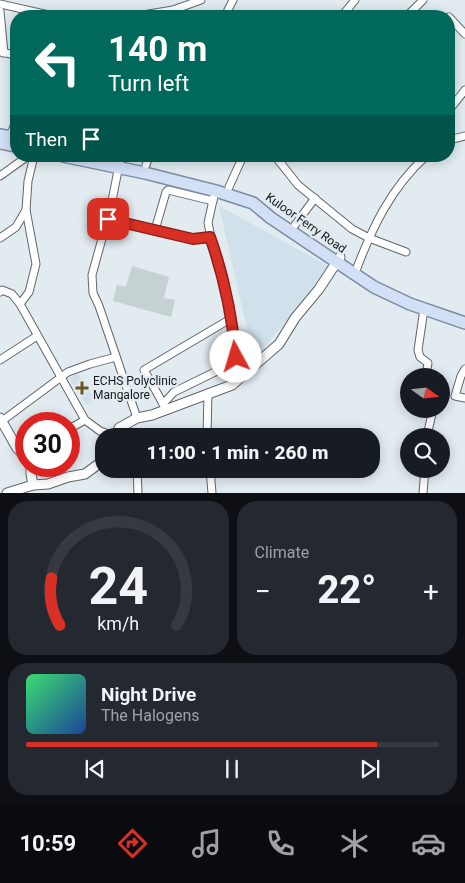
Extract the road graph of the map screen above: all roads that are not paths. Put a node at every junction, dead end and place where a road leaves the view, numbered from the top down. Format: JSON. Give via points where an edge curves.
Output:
{"nodes":[{"id":1,"x":201,"y":0,"type":"edge"},
{"id":2,"x":355,"y":0,"type":"edge"},
{"id":3,"x":424,"y":0,"type":"edge"},
{"id":4,"x":0,"y":4,"type":"edge"},
{"id":5,"x":26,"y":10,"type":"edge"},
{"id":6,"x":173,"y":10,"type":"edge"},
{"id":7,"x":347,"y":10,"type":"edge"},
{"id":8,"x":413,"y":10,"type":"edge"},
{"id":9,"x":0,"y":11,"type":"edge"},
{"id":10,"x":455,"y":23,"type":"edge"},
{"id":11,"x":465,"y":34,"type":"edge"},
{"id":12,"x":2,"y":52,"type":"edge"},
{"id":13,"x":465,"y":90,"type":"edge"},
{"id":14,"x":455,"y":102,"type":"edge"},
{"id":15,"x":20,"y":162,"type":"edge"},
{"id":16,"x":33,"y":162,"type":"edge"},
{"id":17,"x":112,"y":162,"type":"edge"},
{"id":18,"x":117,"y":162,"type":"edge"},
{"id":19,"x":134,"y":162,"type":"edge"},
{"id":20,"x":151,"y":162,"type":"edge"},
{"id":21,"x":240,"y":162,"type":"edge"},
{"id":22,"x":280,"y":162,"type":"edge"},
{"id":23,"x":420,"y":162,"type":"edge"},
{"id":24,"x":120,"y":163,"type":"junction"},
{"id":25,"x":0,"y":176,"type":"edge"},
{"id":26,"x":229,"y":187,"type":"junction"},
{"id":27,"x":214,"y":196,"type":"junction"},
{"id":28,"x":315,"y":198,"type":"junction"},
{"id":29,"x":26,"y":210,"type":"junction"},
{"id":30,"x":108,"y":219,"type":"junction"},
{"id":31,"x":295,"y":225,"type":"junction"},
{"id":32,"x":155,"y":230,"type":"junction"},
{"id":33,"x":210,"y":237,"type":"junction"},
{"id":34,"x":0,"y":238,"type":"edge"},
{"id":35,"x":369,"y":238,"type":"junction"},
{"id":36,"x":406,"y":252,"type":"dead end"},
{"id":37,"x":338,"y":259,"type":"junction"},
{"id":38,"x":356,"y":271,"type":"junction"},
{"id":39,"x":0,"y":292,"type":"edge"},
{"id":40,"x":20,"y":304,"type":"junction"},
{"id":41,"x":424,"y":309,"type":"junction"},
{"id":42,"x":465,"y":316,"type":"edge"},
{"id":43,"x":232,"y":318,"type":"junction"},
{"id":44,"x":465,"y":323,"type":"edge"},
{"id":45,"x":37,"y":336,"type":"junction"},
{"id":46,"x":116,"y":357,"type":"junction"},
{"id":47,"x":236,"y":357,"type":"junction"},
{"id":48,"x":0,"y":360,"type":"edge"},
{"id":49,"x":427,"y":368,"type":"edge"},
{"id":50,"x":465,"y":369,"type":"edge"},
{"id":51,"x":60,"y":378,"type":"junction"},
{"id":52,"x":232,"y":385,"type":"junction"},
{"id":53,"x":208,"y":393,"type":"junction"},
{"id":54,"x":465,"y":398,"type":"edge"},
{"id":55,"x":164,"y":406,"type":"junction"},
{"id":56,"x":137,"y":418,"type":"junction"},
{"id":57,"x":1,"y":419,"type":"edge"},
{"id":58,"x":85,"y":420,"type":"junction"},
{"id":59,"x":80,"y":423,"type":"edge"},
{"id":60,"x":96,"y":428,"type":"edge"},
{"id":61,"x":119,"y":428,"type":"edge"},
{"id":62,"x":207,"y":428,"type":"edge"},
{"id":63,"x":15,"y":444,"type":"edge"},
{"id":64,"x":95,"y":467,"type":"edge"},
{"id":65,"x":32,"y":477,"type":"edge"},
{"id":66,"x":137,"y":478,"type":"edge"},
{"id":67,"x":211,"y":478,"type":"edge"},
{"id":68,"x":425,"y":478,"type":"edge"},
{"id":69,"x":33,"y":485,"type":"junction"},
{"id":70,"x":7,"y":493,"type":"edge"},
{"id":71,"x":138,"y":493,"type":"edge"},
{"id":72,"x":212,"y":493,"type":"edge"},
{"id":73,"x":423,"y":493,"type":"edge"}],
"edges":[{"from":1,"to":6,"type":"street"},
{"from":2,"to":7,"type":"street"},
{"from":3,"to":8,"type":"street"},
{"from":4,"to":5,"type":"street"},
{"from":9,"to":12,"type":"street"},
{"from":10,"to":11,"type":"street"},
{"from":13,"to":14,"type":"street"},
{"from":15,"to":25,"type":"street"},
{"from":16,"to":29,"type":"street"},
{"from":17,"to":24,"type":"main road","name":"Kuloor Ferry Road"},
{"from":18,"to":24,"type":"main road","name":"Kuloor Ferry Road"},
{"from":19,"to":24,"type":"main road","name":"Kuloor Ferry Road"},
{"from":20,"to":26,"type":"main road","name":"Kuloor Ferry Road"},
{"from":21,"to":26,"type":"street"},
{"from":22,"to":28,"type":"street","via":[[298,185]]},
{"from":23,"to":35,"type":"street","via":[[398,186]]},
{"from":24,"to":27,"type":"main road","name":"Kuloor Ferry Road"},
{"from":24,"to":30,"type":"street"},
{"from":26,"to":31,"type":"main road","name":"Kuloor Ferry Road"},
{"from":27,"to":32,"type":"street","via":[[168,190]]},
{"from":27,"to":33,"type":"street","via":[[208,223]]},
{"from":27,"to":37,"type":"main road","name":"Kuloor Ferry Road","via":[[253,203],[271,218]]},
{"from":28,"to":31,"type":"street"},
{"from":28,"to":35,"type":"street","via":[[352,229]]},
{"from":29,"to":34,"type":"street","via":[[16,227]]},
{"from":29,"to":40,"type":"street","via":[[36,264],[29,292]]},
{"from":30,"to":32,"type":"street"},
{"from":30,"to":46,"type":"street","via":[[92,275],[92,293]]},
{"from":31,"to":37,"type":"main road","name":"Kuloor Ferry Road"},
{"from":32,"to":33,"type":"street","via":[[193,239]]},
{"from":33,"to":43,"type":"street","via":[[221,267]]},
{"from":35,"to":36,"type":"street"},
{"from":35,"to":38,"type":"street"},
{"from":37,"to":38,"type":"main road","name":"Kuloor Ferry Road"},
{"from":37,"to":52,"type":"street","via":[[279,344]]},
{"from":38,"to":41,"type":"main road","name":"Kuloor Ferry Road","via":[[374,287]]},
{"from":38,"to":42,"type":"main road","name":"Kuloor Ferry Road","via":[[402,294]]},
{"from":39,"to":40,"type":"street","via":[[12,294]]},
{"from":40,"to":45,"type":"street"},
{"from":41,"to":44,"type":"main road","name":"Kuloor Ferry Road"},
{"from":41,"to":49,"type":"street","via":[[418,350],[420,357],[428,363]]},
{"from":43,"to":47,"type":"street"},
{"from":43,"to":55,"type":"street","via":[[144,370]]},
{"from":45,"to":48,"type":"street"},
{"from":45,"to":51,"type":"street"},
{"from":46,"to":51,"type":"street","via":[[68,372]]},
{"from":46,"to":56,"type":"street"},
{"from":47,"to":52,"type":"street"},
{"from":47,"to":55,"type":"street","via":[[221,369],[174,392]]},
{"from":50,"to":54,"type":"street","via":[[455,396]]},
{"from":51,"to":57,"type":"street"},
{"from":51,"to":58,"type":"street"},
{"from":52,"to":53,"type":"street"},
{"from":53,"to":55,"type":"street","via":[[190,402]]},
{"from":53,"to":62,"type":"street"},
{"from":55,"to":56,"type":"street","via":[[152,416]]},
{"from":56,"to":61,"type":"street"},
{"from":57,"to":63,"type":"street"},
{"from":58,"to":59,"type":"street"},
{"from":58,"to":60,"type":"street"},
{"from":64,"to":69,"type":"street","via":[[85,474]]},
{"from":65,"to":69,"type":"street"},
{"from":66,"to":71,"type":"street"},
{"from":67,"to":72,"type":"street"},
{"from":68,"to":73,"type":"street"},
{"from":69,"to":70,"type":"street"}]}
